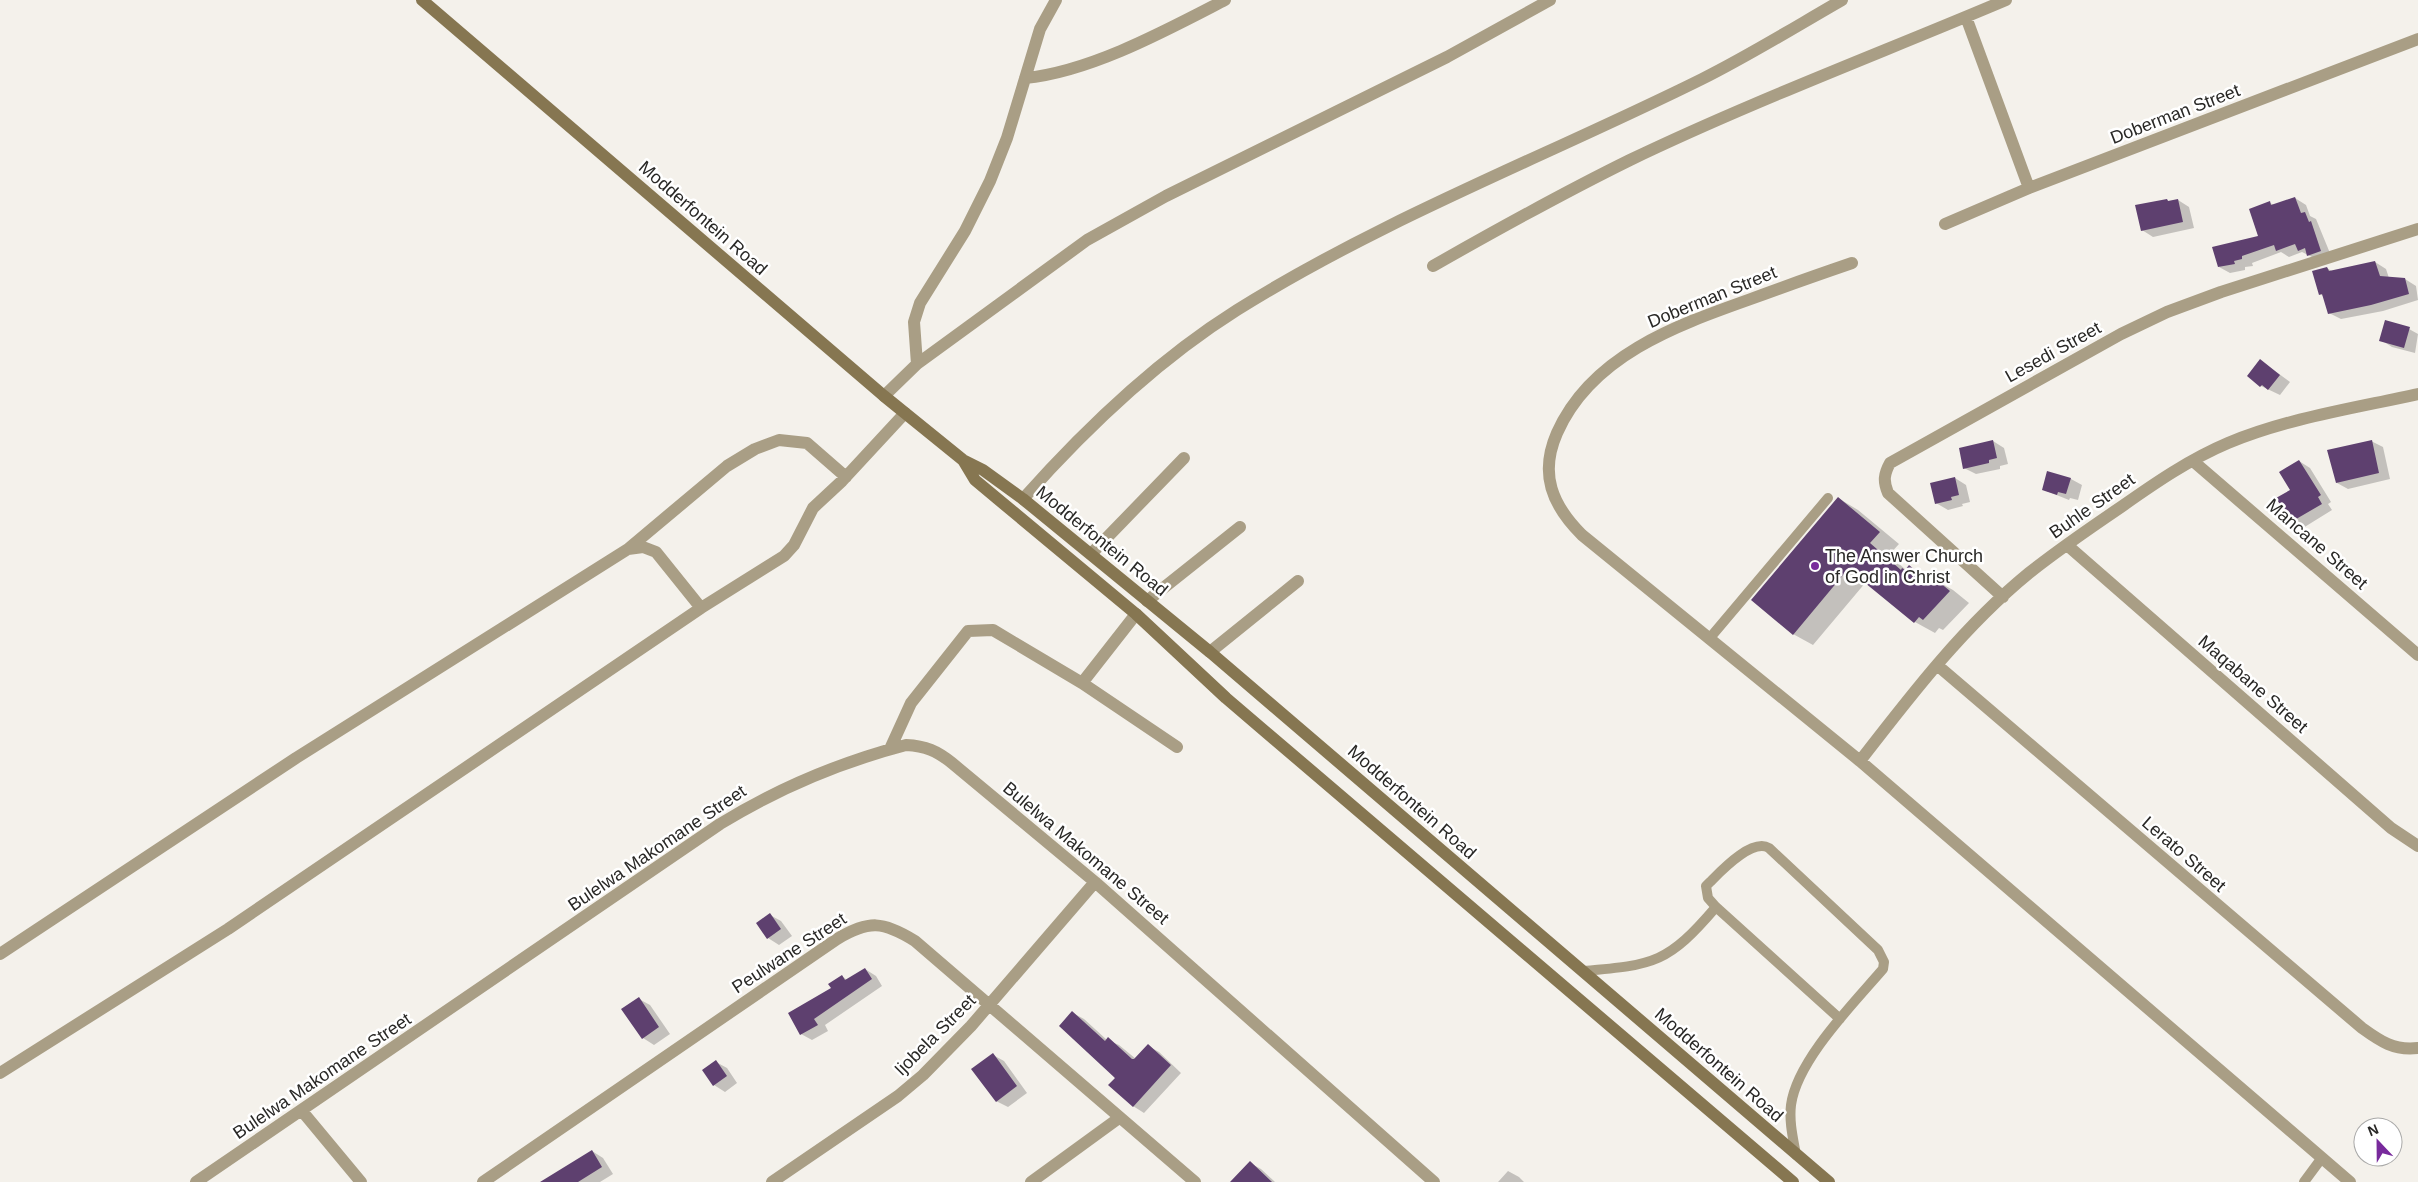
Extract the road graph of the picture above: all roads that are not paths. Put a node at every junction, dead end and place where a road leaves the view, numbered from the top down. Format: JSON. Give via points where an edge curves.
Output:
{"nodes":[{"id":1,"x":422,"y":0,"type":"edge"},
{"id":2,"x":1056,"y":0,"type":"edge"},
{"id":3,"x":1225,"y":0,"type":"edge"},
{"id":4,"x":1550,"y":0,"type":"edge"},
{"id":5,"x":2006,"y":0,"type":"edge"},
{"id":6,"x":1837,"y":1,"type":"edge"},
{"id":7,"x":1966,"y":17,"type":"junction"},
{"id":8,"x":2418,"y":39,"type":"edge"},
{"id":9,"x":1025,"y":78,"type":"junction"},
{"id":10,"x":2029,"y":188,"type":"junction"},
{"id":11,"x":1945,"y":224,"type":"dead end"},
{"id":12,"x":2418,"y":229,"type":"edge"},
{"id":13,"x":1852,"y":263,"type":"dead end"},
{"id":14,"x":1433,"y":266,"type":"dead end"},
{"id":15,"x":917,"y":364,"type":"junction"},
{"id":16,"x":2418,"y":394,"type":"edge"},
{"id":17,"x":884,"y":396,"type":"junction"},
{"id":18,"x":905,"y":413,"type":"junction"},
{"id":19,"x":1184,"y":458,"type":"dead end"},
{"id":20,"x":963,"y":460,"type":"junction"},
{"id":21,"x":2192,"y":461,"type":"junction"},
{"id":22,"x":846,"y":477,"type":"junction"},
{"id":23,"x":1828,"y":498,"type":"dead end"},
{"id":24,"x":1023,"y":499,"type":"junction"},
{"id":25,"x":1240,"y":527,"type":"dead end"},
{"id":26,"x":2067,"y":545,"type":"junction"},
{"id":27,"x":628,"y":549,"type":"junction"},
{"id":28,"x":1091,"y":554,"type":"junction"},
{"id":29,"x":1298,"y":581,"type":"dead end"},
{"id":30,"x":2003,"y":597,"type":"junction"},
{"id":31,"x":1147,"y":602,"type":"junction"},
{"id":32,"x":701,"y":608,"type":"junction"},
{"id":33,"x":1136,"y":614,"type":"junction"},
{"id":34,"x":1709,"y":639,"type":"junction"},
{"id":35,"x":1210,"y":652,"type":"junction"},
{"id":36,"x":2418,"y":655,"type":"edge"},
{"id":37,"x":1937,"y":666,"type":"junction"},
{"id":38,"x":1082,"y":683,"type":"junction"},
{"id":39,"x":1177,"y":747,"type":"dead end"},
{"id":40,"x":890,"y":749,"type":"junction"},
{"id":41,"x":1860,"y":761,"type":"junction"},
{"id":42,"x":2418,"y":846,"type":"edge"},
{"id":43,"x":1095,"y":882,"type":"junction"},
{"id":44,"x":1716,"y":907,"type":"junction"},
{"id":45,"x":0,"y":954,"type":"edge"},
{"id":46,"x":1583,"y":971,"type":"junction"},
{"id":47,"x":988,"y":1006,"type":"junction"},
{"id":48,"x":1840,"y":1019,"type":"junction"},
{"id":49,"x":2418,"y":1048,"type":"edge"},
{"id":50,"x":0,"y":1073,"type":"edge"},
{"id":51,"x":302,"y":1111,"type":"junction"},
{"id":52,"x":1119,"y":1118,"type":"junction"},
{"id":53,"x":1796,"y":1154,"type":"junction"},
{"id":54,"x":2321,"y":1159,"type":"junction"},
{"id":55,"x":196,"y":1182,"type":"edge"},
{"id":56,"x":361,"y":1182,"type":"edge"},
{"id":57,"x":483,"y":1182,"type":"edge"},
{"id":58,"x":772,"y":1182,"type":"edge"},
{"id":59,"x":1031,"y":1182,"type":"edge"},
{"id":60,"x":1195,"y":1182,"type":"edge"},
{"id":61,"x":1434,"y":1182,"type":"edge"},
{"id":62,"x":1793,"y":1182,"type":"edge"},
{"id":63,"x":1829,"y":1182,"type":"edge"},
{"id":64,"x":2304,"y":1182,"type":"edge"},
{"id":65,"x":2350,"y":1182,"type":"edge"}],
"edges":[{"from":1,"to":17,"type":"main road","name":"Modderfontein Road"},
{"from":2,"to":9,"type":"street","via":[[1040,29]]},
{"from":3,"to":9,"type":"street","via":[[1087,64],[1047,76]]},
{"from":4,"to":15,"type":"street","via":[[1447,56],[1166,196],[1087,240]]},
{"from":5,"to":7,"type":"street"},
{"from":6,"to":24,"type":"street","via":[[1770,43],[1704,78],[1376,233],[1236,310],[1172,356],[1106,412]]},
{"from":7,"to":10,"type":"street"},
{"from":7,"to":14,"type":"street","via":[[1822,75],[1630,160]]},
{"from":8,"to":10,"type":"street","name":"Doberman Street"},
{"from":9,"to":15,"type":"street","via":[[990,181],[920,303],[914,322]]},
{"from":10,"to":11,"type":"street","name":"Doberman Street"},
{"from":12,"to":30,"type":"street","name":"Lesedi Street","via":[[2167,312],[2112,338],[1890,463],[1884,474],[1888,492]]},
{"from":13,"to":34,"type":"street","name":"Doberman Street","via":[[1680,326],[1620,358],[1575,402],[1551,448],[1551,487],[1567,521]]},
{"from":15,"to":17,"type":"street"},
{"from":16,"to":21,"type":"street","name":"Buhle Street","via":[[2275,427],[2228,443]]},
{"from":17,"to":18,"type":"main road","name":"Modderfontein Road"},
{"from":18,"to":20,"type":"main road","name":"Modderfontein Road"},
{"from":18,"to":22,"type":"street"},
{"from":19,"to":28,"type":"street"},
{"from":20,"to":24,"type":"main road","name":"Modderfontein Road","via":[[983,470]]},
{"from":20,"to":33,"type":"main road","name":"Modderfontein Road","via":[[975,480],[1006,508]]},
{"from":21,"to":26,"type":"street","name":"Buhle Street","via":[[2156,482]]},
{"from":21,"to":36,"type":"street","name":"Mancane Street"},
{"from":22,"to":27,"type":"street","via":[[807,443],[779,440],[755,449],[727,466]]},
{"from":22,"to":32,"type":"street","via":[[814,508],[794,545],[784,556]]},
{"from":23,"to":34,"type":"lane"},
{"from":24,"to":28,"type":"main road","name":"Modderfontein Road"},
{"from":25,"to":31,"type":"street"},
{"from":26,"to":30,"type":"street","name":"Buhle Street"},
{"from":26,"to":42,"type":"street","name":"Maqabane Street","via":[[2391,828]]},
{"from":27,"to":32,"type":"street","via":[[643,547],[656,552]]},
{"from":27,"to":45,"type":"street","via":[[296,758]]},
{"from":28,"to":31,"type":"main road","name":"Modderfontein Road"},
{"from":29,"to":35,"type":"street"},
{"from":30,"to":37,"type":"street","name":"Buhle Street"},
{"from":31,"to":35,"type":"main road","name":"Modderfontein Road"},
{"from":32,"to":50,"type":"street","via":[[228,930]]},
{"from":33,"to":38,"type":"street"},
{"from":33,"to":62,"type":"main road","name":"Modderfontein Road","via":[[1226,698]]},
{"from":34,"to":41,"type":"street"},
{"from":35,"to":46,"type":"main road","name":"Modderfontein Road"},
{"from":37,"to":41,"type":"street","name":"Buhle Street"},
{"from":37,"to":49,"type":"street","name":"Lerato Street","via":[[2362,1028],[2396,1049]]},
{"from":38,"to":39,"type":"street"},
{"from":38,"to":40,"type":"street","via":[[993,630],[968,631],[911,703]]},
{"from":40,"to":43,"type":"street","name":"Bulelwa Makomane Street","via":[[906,745],[937,751]]},
{"from":40,"to":51,"type":"street","name":"Bulelwa Makomane Street","via":[[804,780],[735,815]]},
{"from":41,"to":54,"type":"street"},
{"from":43,"to":47,"type":"street","name":"Ijobela Street"},
{"from":43,"to":61,"type":"street","name":"Bulelwa Makomane Street"},
{"from":44,"to":46,"type":"lane","via":[[1693,934],[1666,956],[1648,963]]},
{"from":44,"to":48,"type":"lane"},
{"from":44,"to":48,"type":"lane","via":[[1706,892],[1710,882],[1754,846],[1769,848],[1882,956],[1883,968]]},
{"from":46,"to":53,"type":"main road","name":"Modderfontein Road"},
{"from":47,"to":52,"type":"street","name":"Peulwane Street"},
{"from":47,"to":57,"type":"street","name":"Peulwane Street","via":[[914,941],[894,928],[873,924],[854,929]]},
{"from":47,"to":58,"type":"street","name":"Ijobela Street","via":[[924,1075]]},
{"from":48,"to":53,"type":"lane","via":[[1798,1080],[1791,1104],[1790,1124]]},
{"from":51,"to":55,"type":"street","name":"Bulelwa Makomane Street"},
{"from":51,"to":56,"type":"street"},
{"from":52,"to":59,"type":"street"},
{"from":52,"to":60,"type":"street","name":"Peulwane Street"},
{"from":53,"to":63,"type":"main road","name":"Modderfontein Road"},
{"from":54,"to":64,"type":"lane"},
{"from":54,"to":65,"type":"street"}]}
